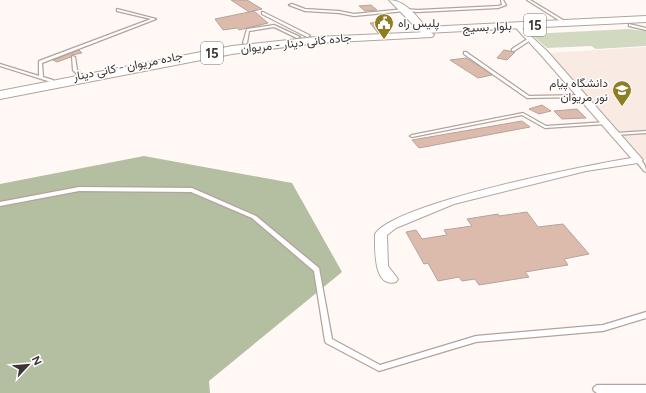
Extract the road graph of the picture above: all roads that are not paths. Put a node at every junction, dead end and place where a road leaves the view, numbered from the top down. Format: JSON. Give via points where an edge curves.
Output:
{"nodes":[{"id":1,"x":392,"y":0,"type":"edge"},
{"id":2,"x":502,"y":0,"type":"edge"},
{"id":3,"x":528,"y":0,"type":"edge"},
{"id":4,"x":291,"y":5,"type":"dead end"},
{"id":5,"x":118,"y":10,"type":"dead end"},
{"id":6,"x":405,"y":10,"type":"junction"},
{"id":7,"x":263,"y":14,"type":"dead end"},
{"id":8,"x":646,"y":19,"type":"edge"},
{"id":9,"x":566,"y":23,"type":"junction"},
{"id":10,"x":646,"y":24,"type":"edge"},
{"id":11,"x":630,"y":25,"type":"junction"},
{"id":12,"x":519,"y":28,"type":"junction"},
{"id":13,"x":646,"y":29,"type":"edge"},
{"id":14,"x":426,"y":33,"type":"junction"},
{"id":15,"x":303,"y":37,"type":"junction"},
{"id":16,"x":530,"y":39,"type":"junction"},
{"id":17,"x":513,"y":50,"type":"dead end"},
{"id":18,"x":465,"y":53,"type":"dead end"},
{"id":19,"x":73,"y":56,"type":"dead end"},
{"id":20,"x":0,"y":65,"type":"edge"},
{"id":21,"x":80,"y":75,"type":"junction"},
{"id":22,"x":47,"y":79,"type":"junction"},
{"id":23,"x":0,"y":91,"type":"edge"},
{"id":24,"x":0,"y":95,"type":"edge"},
{"id":25,"x":582,"y":96,"type":"junction"},
{"id":26,"x":606,"y":123,"type":"junction"},
{"id":27,"x":646,"y":132,"type":"edge"},
{"id":28,"x":616,"y":134,"type":"junction"},
{"id":29,"x":412,"y":136,"type":"dead end"},
{"id":30,"x":638,"y":160,"type":"junction"},
{"id":31,"x":646,"y":170,"type":"edge"},
{"id":32,"x":0,"y":204,"type":"edge"},
{"id":33,"x":391,"y":279,"type":"dead end"},
{"id":34,"x":646,"y":315,"type":"edge"},
{"id":35,"x":597,"y":389,"type":"dead end"},
{"id":36,"x":646,"y":389,"type":"edge"}],
"edges":[{"from":1,"to":6,"type":"main road"},
{"from":2,"to":6,"type":"lane","via":[[504,4],[498,7]]},
{"from":3,"to":9,"type":"lane"},
{"from":4,"to":6,"type":"lane","via":[[305,10],[354,15]]},
{"from":5,"to":22,"type":"lane","via":[[154,19],[40,62]]},
{"from":6,"to":14,"type":"main road"},
{"from":7,"to":15,"type":"lane"},
{"from":8,"to":9,"type":"main road","name":"بلوار بسیج","number":"15"},
{"from":9,"to":12,"type":"main road","name":"بلوار بسیج","number":"15"},
{"from":10,"to":11,"type":"main road","name":"بلوار بسیج","number":"15"},
{"from":11,"to":12,"type":"main road","name":"بلوار بسیج","number":"15"},
{"from":11,"to":13,"type":"lane"},
{"from":12,"to":14,"type":"main road","name":"بلوار بسیج","number":"15"},
{"from":12,"to":16,"type":"street"},
{"from":14,"to":15,"type":"highway","name":"جاده مریوان - کانی دینار","number":"15"},
{"from":14,"to":24,"type":"highway","name":"جاده کانی دینار - مریوان","number":"15","via":[[316,40],[238,49]]},
{"from":15,"to":21,"type":"highway","name":"جاده مریوان - کانی دینار","number":"15","via":[[245,44]]},
{"from":16,"to":17,"type":"lane"},
{"from":16,"to":25,"type":"street"},
{"from":18,"to":25,"type":"lane","via":[[528,97]]},
{"from":19,"to":21,"type":"lane","via":[[75,70]]},
{"from":20,"to":22,"type":"lane"},
{"from":21,"to":22,"type":"highway","name":"جاده مریوان - کانی دینار","number":"15"},
{"from":22,"to":23,"type":"highway","name":"جاده مریوان - کانی دینار","number":"15"},
{"from":25,"to":26,"type":"street"},
{"from":26,"to":28,"type":"street"},
{"from":26,"to":29,"type":"lane","via":[[545,127],[523,114]]},
{"from":27,"to":28,"type":"lane"},
{"from":28,"to":30,"type":"street"},
{"from":30,"to":31,"type":"lane"},
{"from":30,"to":33,"type":"street","via":[[586,168],[451,201],[392,225],[381,234],[380,240],[382,267]]},
{"from":32,"to":34,"type":"lane","via":[[80,189],[192,190],[254,217],[317,270],[329,341],[379,368],[476,339],[603,328]]},
{"from":35,"to":36,"type":"lane"}]}
